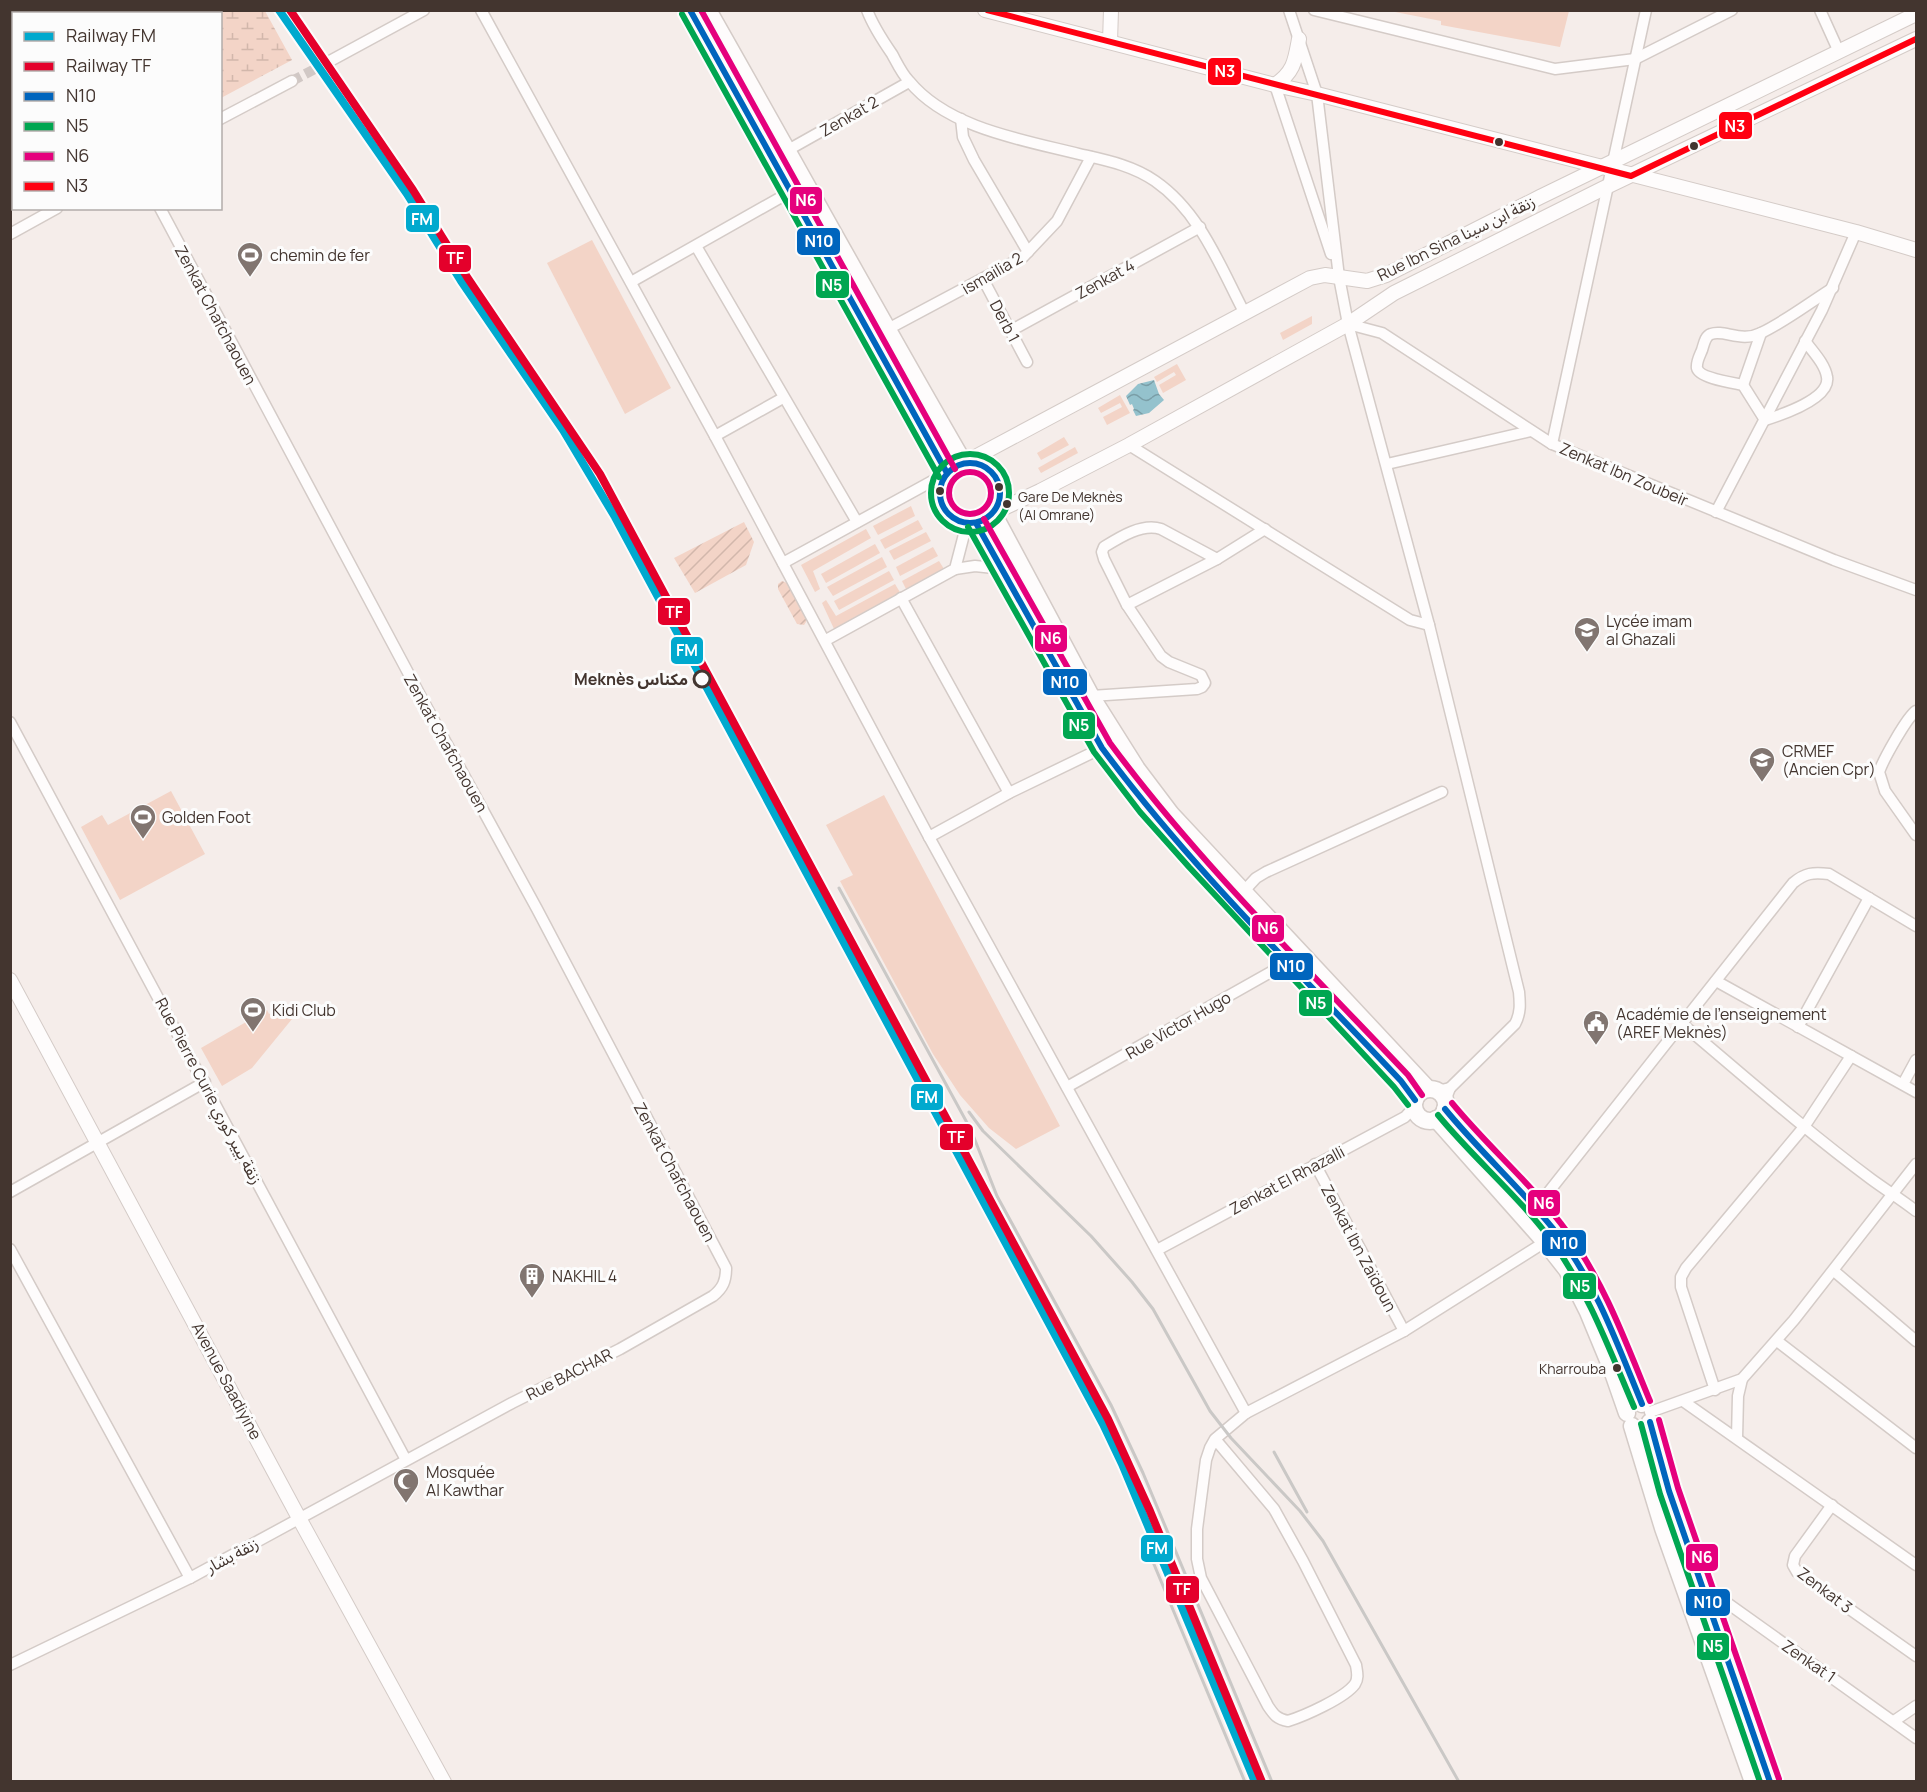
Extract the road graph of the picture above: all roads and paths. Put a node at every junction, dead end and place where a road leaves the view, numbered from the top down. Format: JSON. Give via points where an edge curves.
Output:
{"nodes":[{"id":1,"x":424,"y":10,"type":"edge"},
{"id":2,"x":481,"y":10,"type":"edge"},
{"id":3,"x":690,"y":10,"type":"edge"},
{"id":4,"x":708,"y":10,"type":"edge"},
{"id":5,"x":867,"y":10,"type":"edge"},
{"id":6,"x":985,"y":10,"type":"edge"},
{"id":7,"x":1111,"y":10,"type":"edge"},
{"id":8,"x":1289,"y":10,"type":"edge"},
{"id":9,"x":1314,"y":10,"type":"edge"},
{"id":10,"x":1646,"y":10,"type":"edge"},
{"id":11,"x":1732,"y":10,"type":"edge"},
{"id":12,"x":1820,"y":10,"type":"edge"},
{"id":13,"x":1916,"y":12,"type":"edge"},
{"id":14,"x":1299,"y":39,"type":"junction"},
{"id":15,"x":1917,"y":39,"type":"edge"},
{"id":16,"x":1110,"y":42,"type":"junction"},
{"id":17,"x":1839,"y":51,"type":"junction"},
{"id":18,"x":1635,"y":58,"type":"junction"},
{"id":19,"x":330,"y":61,"type":"tunnel mouth"},
{"id":20,"x":292,"y":81,"type":"tunnel mouth"},
{"id":21,"x":909,"y":82,"type":"junction"},
{"id":22,"x":1275,"y":85,"type":"junction"},
{"id":23,"x":1317,"y":94,"type":"junction"},
{"id":24,"x":222,"y":118,"type":"edge"},
{"id":25,"x":961,"y":119,"type":"junction"},
{"id":26,"x":788,"y":150,"type":"junction"},
{"id":27,"x":1091,"y":157,"type":"junction"},
{"id":28,"x":1608,"y":166,"type":"junction"},
{"id":29,"x":1631,"y":176,"type":"junction"},
{"id":30,"x":1608,"y":186,"type":"junction"},
{"id":31,"x":792,"y":191,"type":"junction"},
{"id":32,"x":53,"y":210,"type":"edge"},
{"id":33,"x":161,"y":210,"type":"edge"},
{"id":34,"x":1200,"y":227,"type":"junction"},
{"id":35,"x":1856,"y":232,"type":"junction"},
{"id":36,"x":10,"y":234,"type":"edge"},
{"id":37,"x":696,"y":246,"type":"junction"},
{"id":38,"x":1917,"y":249,"type":"edge"},
{"id":39,"x":1028,"y":252,"type":"junction"},
{"id":40,"x":1339,"y":277,"type":"junction"},
{"id":41,"x":982,"y":279,"type":"junction"},
{"id":42,"x":631,"y":282,"type":"junction"},
{"id":43,"x":1833,"y":288,"type":"junction"},
{"id":44,"x":1244,"y":312,"type":"junction"},
{"id":45,"x":1348,"y":324,"type":"junction"},
{"id":46,"x":886,"y":330,"type":"junction"},
{"id":47,"x":1010,"y":331,"type":"junction"},
{"id":48,"x":1761,"y":333,"type":"junction"},
{"id":49,"x":1805,"y":341,"type":"junction"},
{"id":50,"x":1027,"y":362,"type":"dead end"},
{"id":51,"x":1743,"y":385,"type":"junction"},
{"id":52,"x":783,"y":398,"type":"junction"},
{"id":53,"x":1765,"y":420,"type":"junction"},
{"id":54,"x":1531,"y":430,"type":"junction"},
{"id":55,"x":715,"y":436,"type":"junction"},
{"id":56,"x":1552,"y":444,"type":"junction"},
{"id":57,"x":1129,"y":445,"type":"junction"},
{"id":58,"x":964,"y":463,"type":"junction"},
{"id":59,"x":1386,"y":464,"type":"junction"},
{"id":60,"x":947,"y":473,"type":"junction"},
{"id":61,"x":993,"y":513,"type":"junction"},
{"id":62,"x":1716,"y":513,"type":"junction"},
{"id":63,"x":857,"y":522,"type":"junction"},
{"id":64,"x":972,"y":523,"type":"junction"},
{"id":65,"x":1265,"y":529,"type":"junction"},
{"id":66,"x":1217,"y":559,"type":"junction"},
{"id":67,"x":783,"y":563,"type":"junction"},
{"id":68,"x":1003,"y":568,"type":"junction"},
{"id":69,"x":955,"y":569,"type":"junction"},
{"id":70,"x":1917,"y":590,"type":"edge"},
{"id":71,"x":901,"y":598,"type":"junction"},
{"id":72,"x":1128,"y":605,"type":"junction"},
{"id":73,"x":1429,"y":625,"type":"junction"},
{"id":74,"x":826,"y":640,"type":"junction"},
{"id":75,"x":1091,"y":696,"type":"junction"},
{"id":76,"x":1917,"y":711,"type":"edge"},
{"id":77,"x":10,"y":722,"type":"edge"},
{"id":78,"x":1102,"y":748,"type":"junction"},
{"id":79,"x":1009,"y":792,"type":"junction"},
{"id":80,"x":1442,"y":792,"type":"dead end"},
{"id":81,"x":1917,"y":835,"type":"edge"},
{"id":82,"x":929,"y":837,"type":"junction"},
{"id":83,"x":1243,"y":892,"type":"junction"},
{"id":84,"x":1869,"y":898,"type":"junction"},
{"id":85,"x":1917,"y":926,"type":"edge"},
{"id":86,"x":1286,"y":959,"type":"junction"},
{"id":87,"x":10,"y":980,"type":"edge"},
{"id":88,"x":1716,"y":981,"type":"junction"},
{"id":89,"x":1681,"y":1023,"type":"junction"},
{"id":90,"x":1798,"y":1027,"type":"junction"},
{"id":91,"x":1851,"y":1056,"type":"junction"},
{"id":92,"x":1917,"y":1060,"type":"edge"},
{"id":93,"x":205,"y":1082,"type":"junction"},
{"id":94,"x":1903,"y":1084,"type":"junction"},
{"id":95,"x":1068,"y":1088,"type":"junction"},
{"id":96,"x":1917,"y":1092,"type":"edge"},
{"id":97,"x":1434,"y":1101,"type":"junction"},
{"id":98,"x":1804,"y":1127,"type":"junction"},
{"id":99,"x":99,"y":1144,"type":"junction"},
{"id":100,"x":1315,"y":1164,"type":"junction"},
{"id":101,"x":1917,"y":1164,"type":"edge"},
{"id":102,"x":10,"y":1192,"type":"edge"},
{"id":103,"x":1894,"y":1193,"type":"junction"},
{"id":104,"x":1536,"y":1208,"type":"junction"},
{"id":105,"x":1917,"y":1211,"type":"edge"},
{"id":106,"x":1545,"y":1242,"type":"junction"},
{"id":107,"x":10,"y":1249,"type":"edge"},
{"id":108,"x":1157,"y":1250,"type":"junction"},
{"id":109,"x":1834,"y":1270,"type":"junction"},
{"id":110,"x":726,"y":1280,"type":"joint"},
{"id":111,"x":1404,"y":1331,"type":"junction"},
{"id":112,"x":1777,"y":1341,"type":"junction"},
{"id":113,"x":1917,"y":1341,"type":"edge"},
{"id":114,"x":1742,"y":1379,"type":"junction"},
{"id":115,"x":1715,"y":1390,"type":"junction"},
{"id":116,"x":1683,"y":1401,"type":"junction"},
{"id":117,"x":1246,"y":1413,"type":"junction"},
{"id":118,"x":1647,"y":1413,"type":"junction"},
{"id":119,"x":1629,"y":1419,"type":"junction"},
{"id":120,"x":1737,"y":1438,"type":"junction"},
{"id":121,"x":1215,"y":1439,"type":"junction"},
{"id":122,"x":1917,"y":1448,"type":"edge"},
{"id":123,"x":406,"y":1460,"type":"junction"},
{"id":124,"x":1832,"y":1505,"type":"junction"},
{"id":125,"x":299,"y":1518,"type":"junction"},
{"id":126,"x":1917,"y":1565,"type":"edge"},
{"id":127,"x":190,"y":1578,"type":"junction"},
{"id":128,"x":1702,"y":1585,"type":"junction"},
{"id":129,"x":1917,"y":1656,"type":"edge"},
{"id":130,"x":10,"y":1665,"type":"edge"},
{"id":131,"x":1917,"y":1706,"type":"edge"},
{"id":132,"x":1894,"y":1721,"type":"junction"},
{"id":133,"x":1917,"y":1738,"type":"edge"},
{"id":134,"x":444,"y":1782,"type":"edge"},
{"id":135,"x":1753,"y":1782,"type":"edge"},
{"id":136,"x":1770,"y":1782,"type":"edge"}],
"edges":[{"from":1,"to":19,"type":"street"},
{"from":2,"to":42,"type":"street"},
{"from":3,"to":31,"type":"main road"},
{"from":4,"to":26,"type":"main road"},
{"from":5,"to":21,"type":"street"},
{"from":6,"to":16,"type":"main road"},
{"from":7,"to":16,"type":"main road"},
{"from":8,"to":14,"type":"street"},
{"from":9,"to":18,"type":"street","via":[[1555,69]]},
{"from":10,"to":18,"type":"street"},
{"from":11,"to":18,"type":"street"},
{"from":12,"to":17,"type":"street"},
{"from":13,"to":17,"type":"main road","name":"Rue Ibn Sina زنقة ابن سينا"},
{"from":14,"to":22,"type":"main road","via":[[1293,67]]},
{"from":14,"to":23,"type":"street"},
{"from":15,"to":29,"type":"main road","name":"Rue Ibn Sina زنقة ابن سينا"},
{"from":16,"to":22,"type":"main road"},
{"from":17,"to":28,"type":"main road","name":"Rue Ibn Sina زنقة ابن سينا"},
{"from":18,"to":28,"type":"street"},
{"from":20,"to":24,"type":"street"},
{"from":21,"to":25,"type":"street"},
{"from":21,"to":26,"type":"street","name":"Zenkat 2"},
{"from":22,"to":23,"type":"main road"},
{"from":22,"to":40,"type":"street"},
{"from":23,"to":28,"type":"main road"},
{"from":23,"to":40,"type":"street"},
{"from":25,"to":27,"type":"street","via":[[990,131]]},
{"from":25,"to":39,"type":"street","via":[[963,137],[974,160]]},
{"from":26,"to":46,"type":"main road"},
{"from":27,"to":34,"type":"street","via":[[1121,164],[1154,180]]},
{"from":27,"to":39,"type":"street","name":"ismailia 2","via":[[1057,221]]},
{"from":28,"to":29,"type":"main road"},
{"from":28,"to":30,"type":"street"},
{"from":28,"to":40,"type":"main road","name":"Rue Ibn Sina زنقة ابن سينا","via":[[1386,275],[1367,281]]},
{"from":29,"to":30,"type":"main road","name":"Rue Ibn Sina زنقة ابن سينا"},
{"from":29,"to":35,"type":"main road"},
{"from":30,"to":45,"type":"main road","name":"Rue Ibn Sina زنقة ابن سينا","via":[[1395,293]]},
{"from":30,"to":56,"type":"street"},
{"from":31,"to":37,"type":"street"},
{"from":31,"to":60,"type":"main road"},
{"from":32,"to":36,"type":"street"},
{"from":33,"to":110,"type":"street","name":"Zenkat Chafchaouen","via":[[548,930],[726,1268]]},
{"from":34,"to":44,"type":"street"},
{"from":34,"to":47,"type":"street","name":"Zenkat 4"},
{"from":35,"to":38,"type":"main road"},
{"from":35,"to":43,"type":"street"},
{"from":37,"to":42,"type":"street"},
{"from":37,"to":52,"type":"street"},
{"from":39,"to":41,"type":"street","name":"ismailia 2"},
{"from":40,"to":44,"type":"main road","name":"Rue Ibn Sina زنقة ابن سينا","via":[[1310,278]]},
{"from":40,"to":45,"type":"street","name":"Zenkat El Rhazalli"},
{"from":41,"to":46,"type":"street","name":"ismailia 2"},
{"from":41,"to":47,"type":"street","name":"Derb 1"},
{"from":42,"to":55,"type":"street"},
{"from":43,"to":48,"type":"street"},
{"from":43,"to":49,"type":"street"},
{"from":44,"to":58,"type":"main road","name":"Rue Ibn Sina زنقة ابن سينا"},
{"from":45,"to":54,"type":"street","name":"Zenkat Ibn Zoubeir","via":[[1382,333]]},
{"from":45,"to":57,"type":"main road","name":"Rue Ibn Sina زنقة ابن سينا"},
{"from":45,"to":59,"type":"street","name":"Zenkat El Rhazalli"},
{"from":46,"to":58,"type":"main road"},
{"from":47,"to":50,"type":"street","name":"Derb 1"},
{"from":48,"to":51,"type":"street"},
{"from":48,"to":51,"type":"street","via":[[1740,338],[1712,333],[1698,360],[1697,369],[1702,374]]},
{"from":49,"to":53,"type":"street"},
{"from":49,"to":53,"type":"street","via":[[1824,369],[1826,386],[1803,405]]},
{"from":51,"to":53,"type":"street"},
{"from":52,"to":55,"type":"street"},
{"from":52,"to":63,"type":"street"},
{"from":53,"to":62,"type":"street"},
{"from":54,"to":56,"type":"street","name":"Zenkat Ibn Zoubeir"},
{"from":54,"to":59,"type":"street"},
{"from":55,"to":67,"type":"street"},
{"from":56,"to":62,"type":"street","name":"Zenkat Ibn Zoubeir"},
{"from":57,"to":61,"type":"main road","name":"Rue Ibn Sina زنقة ابن سينا"},
{"from":57,"to":65,"type":"street"},
{"from":58,"to":60,"type":"main road"},
{"from":58,"to":61,"type":"main road","via":[[982,465],[996,478],[1000,496]]},
{"from":59,"to":73,"type":"street","name":"Zenkat El Rhazalli"},
{"from":60,"to":63,"type":"street"},
{"from":60,"to":64,"type":"main road","via":[[940,491],[945,509],[959,521]]},
{"from":61,"to":64,"type":"main road"},
{"from":61,"to":75,"type":"main road"},
{"from":62,"to":70,"type":"street","name":"Zenkat Ibn Zoubeir"},
{"from":63,"to":67,"type":"street"},
{"from":64,"to":68,"type":"main road"},
{"from":64,"to":69,"type":"street"},
{"from":65,"to":66,"type":"street"},
{"from":65,"to":73,"type":"street","via":[[1410,620]]},
{"from":66,"to":72,"type":"street"},
{"from":66,"to":72,"type":"street","via":[[1152,527],[1107,545],[1103,549],[1104,559]]},
{"from":67,"to":74,"type":"street"},
{"from":68,"to":69,"type":"street"},
{"from":68,"to":78,"type":"main road"},
{"from":69,"to":71,"type":"street"},
{"from":71,"to":74,"type":"street"},
{"from":71,"to":79,"type":"street"},
{"from":72,"to":75,"type":"street","via":[[1161,656],[1201,675],[1203,687]]},
{"from":73,"to":97,"type":"street","name":"Zenkat El Rhazalli","via":[[1521,1006],[1515,1024]]},
{"from":74,"to":82,"type":"street"},
{"from":75,"to":83,"type":"main road","via":[[1171,814]]},
{"from":76,"to":81,"type":"street","via":[[1903,727],[1879,772],[1885,791]]},
{"from":77,"to":93,"type":"street","name":"Rue Pierre Curie زنقة بيير كوري"},
{"from":78,"to":79,"type":"street"},
{"from":78,"to":86,"type":"main road","via":[[1160,822]]},
{"from":79,"to":82,"type":"street"},
{"from":80,"to":83,"type":"street","via":[[1266,872]]},
{"from":82,"to":95,"type":"street"},
{"from":83,"to":97,"type":"main road"},
{"from":84,"to":85,"type":"street"},
{"from":84,"to":88,"type":"street","via":[[1829,874],[1803,875]]},
{"from":84,"to":90,"type":"street"},
{"from":86,"to":95,"type":"street","name":"Rue Victor Hugo","via":[[1268,974]]},
{"from":86,"to":97,"type":"main road","via":[[1401,1081]]},
{"from":87,"to":99,"type":"main road","name":"Avenue Saadiyine"},
{"from":88,"to":89,"type":"street"},
{"from":88,"to":90,"type":"street"},
{"from":89,"to":98,"type":"street"},
{"from":89,"to":104,"type":"street"},
{"from":90,"to":91,"type":"street"},
{"from":91,"to":94,"type":"street"},
{"from":91,"to":98,"type":"street"},
{"from":92,"to":94,"type":"street"},
{"from":93,"to":99,"type":"street"},
{"from":93,"to":123,"type":"street","name":"Rue Pierre Curie زنقة بيير كوري"},
{"from":94,"to":96,"type":"street"},
{"from":95,"to":108,"type":"street"},
{"from":97,"to":100,"type":"street","name":"Zenkat El Rhazalli"},
{"from":97,"to":104,"type":"main road"},
{"from":97,"to":106,"type":"main road"},
{"from":98,"to":103,"type":"street"},
{"from":98,"to":115,"type":"street","via":[[1681,1277]]},
{"from":99,"to":102,"type":"street"},
{"from":99,"to":125,"type":"main road","name":"Avenue Saadiyine"},
{"from":100,"to":108,"type":"street","name":"Zenkat El Rhazalli"},
{"from":100,"to":111,"type":"street","name":"Zenkat Ibn Zaïdoun"},
{"from":101,"to":103,"type":"street"},
{"from":103,"to":105,"type":"street"},
{"from":103,"to":109,"type":"street"},
{"from":104,"to":118,"type":"main road","via":[[1590,1284]]},
{"from":106,"to":111,"type":"street"},
{"from":106,"to":119,"type":"main road","via":[[1579,1293]]},
{"from":107,"to":127,"type":"street"},
{"from":108,"to":117,"type":"street"},
{"from":109,"to":112,"type":"street"},
{"from":109,"to":113,"type":"street"},
{"from":110,"to":123,"type":"street","name":"Rue BACHAR","via":[[713,1296],[620,1349]]},
{"from":111,"to":117,"type":"street"},
{"from":112,"to":114,"type":"street"},
{"from":112,"to":122,"type":"street"},
{"from":114,"to":115,"type":"street"},
{"from":114,"to":120,"type":"street"},
{"from":115,"to":116,"type":"street"},
{"from":116,"to":118,"type":"street"},
{"from":116,"to":120,"type":"street"},
{"from":117,"to":121,"type":"street"},
{"from":118,"to":119,"type":"main road","via":[[1642,1428]]},
{"from":118,"to":128,"type":"main road"},
{"from":119,"to":135,"type":"main road","via":[[1663,1528]]},
{"from":120,"to":124,"type":"street"},
{"from":121,"to":121,"type":"street","via":[[1206,1460],[1197,1529],[1198,1569],[1268,1706],[1275,1716],[1288,1721],[1325,1705],[1350,1688],[1358,1677],[1356,1665],[1274,1509]]},
{"from":123,"to":125,"type":"street","name":"زنقة بشار"},
{"from":124,"to":126,"type":"street"},
{"from":124,"to":129,"type":"street","name":"Zenkat 3","via":[[1795,1556],[1794,1568]]},
{"from":125,"to":127,"type":"street","name":"زنقة بشار"},
{"from":125,"to":134,"type":"main road","name":"Avenue Saadiyine"},
{"from":127,"to":130,"type":"street","name":"زنقة بشار"},
{"from":128,"to":132,"type":"street","name":"Zenkat 1"},
{"from":128,"to":136,"type":"main road"},
{"from":131,"to":132,"type":"street"},
{"from":132,"to":133,"type":"street","name":"Zenkat 1"}]}
